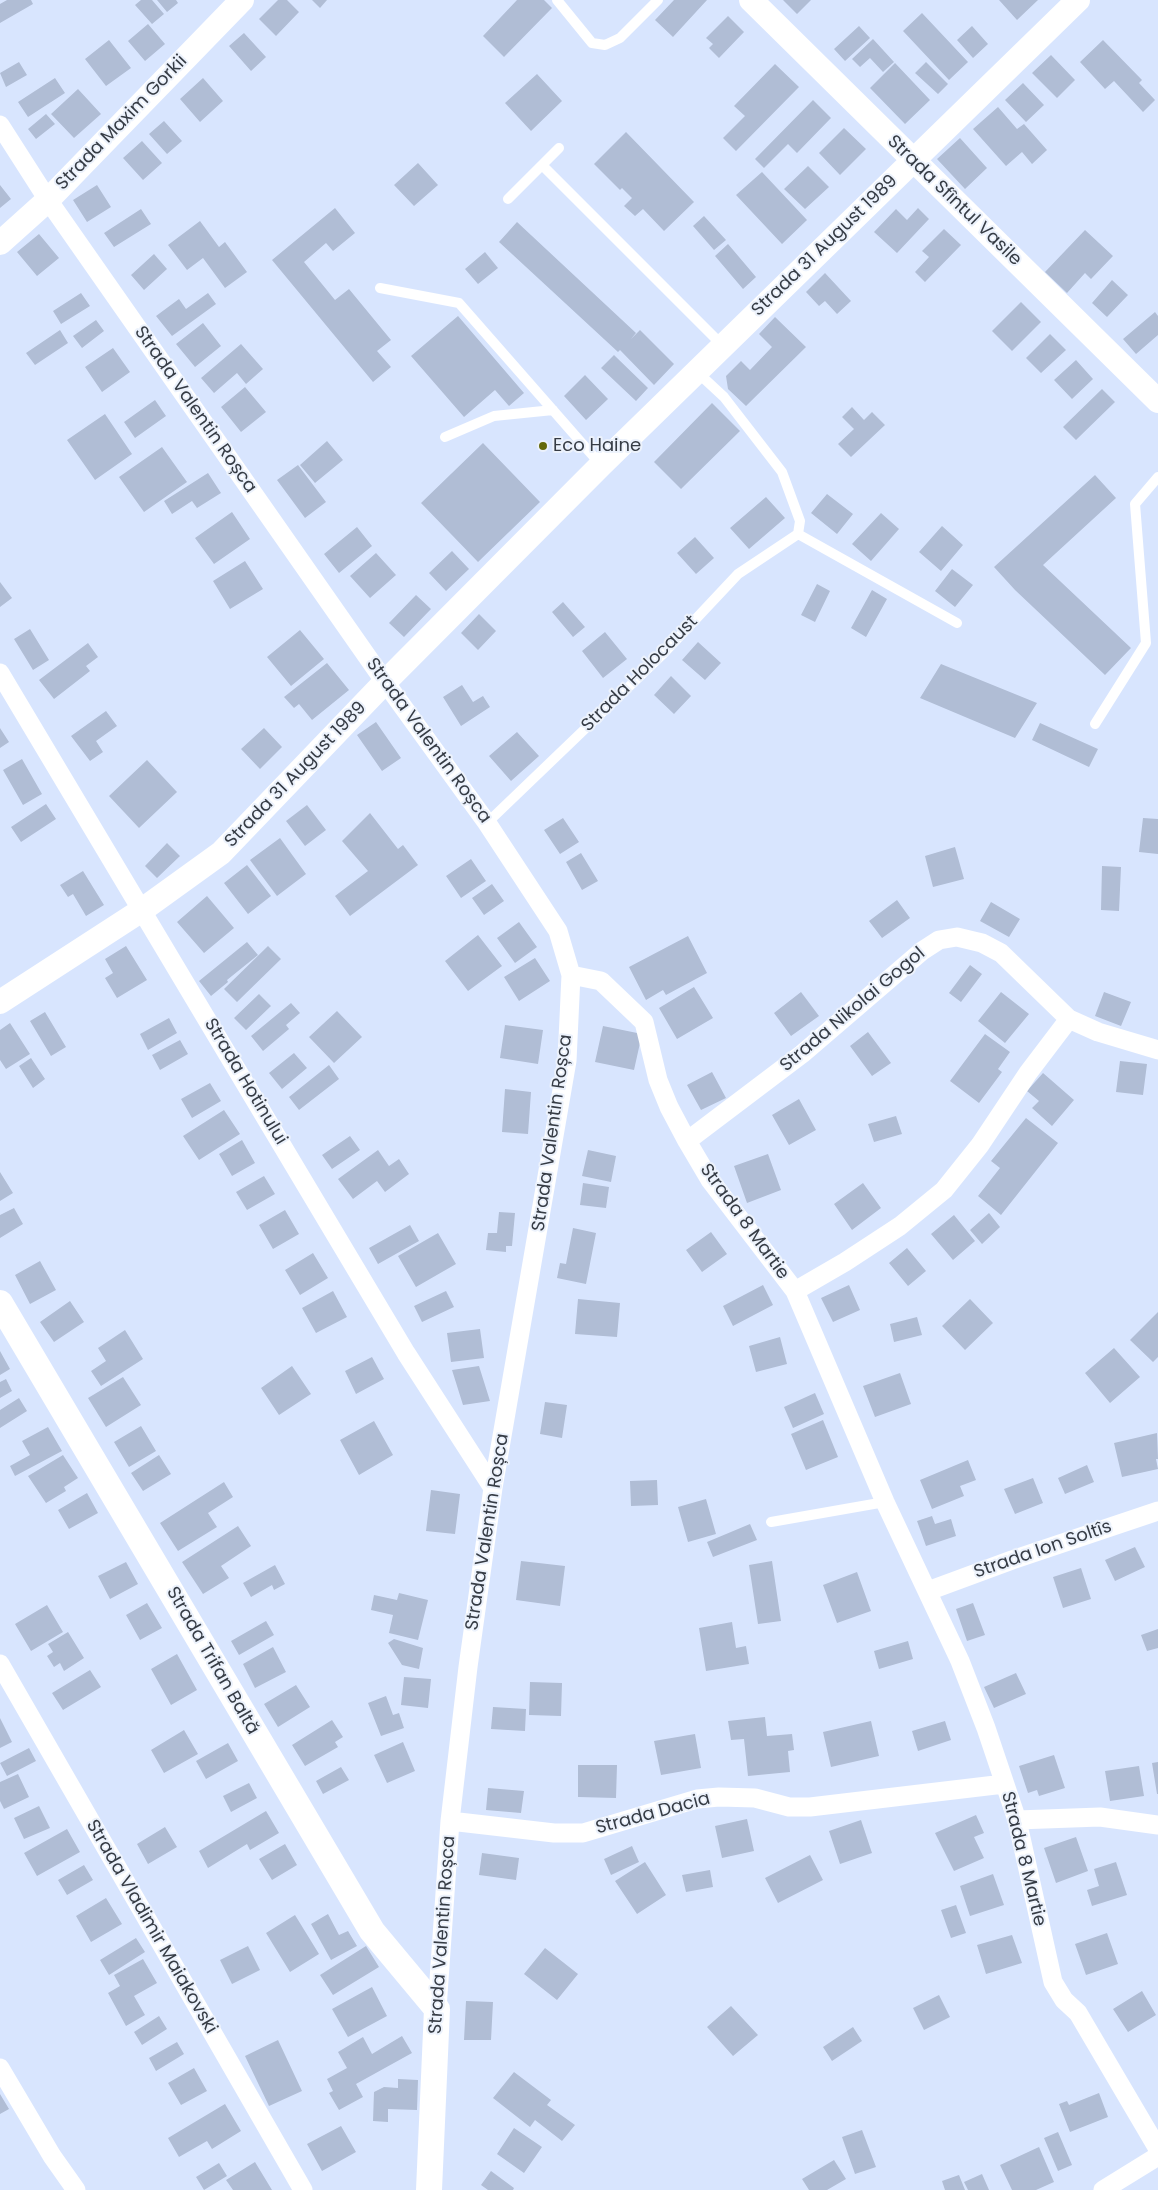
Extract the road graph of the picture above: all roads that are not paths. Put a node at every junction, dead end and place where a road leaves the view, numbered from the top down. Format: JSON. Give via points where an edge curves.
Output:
{"nodes":[{"id":1,"x":242,"y":0,"type":"edge"},
{"id":2,"x":557,"y":0,"type":"edge"},
{"id":3,"x":658,"y":0,"type":"edge"},
{"id":4,"x":751,"y":0,"type":"edge"},
{"id":5,"x":1078,"y":0,"type":"edge"},
{"id":6,"x":0,"y":125,"type":"edge"},
{"id":7,"x":559,"y":148,"type":"dead end"},
{"id":8,"x":913,"y":162,"type":"junction"},
{"id":9,"x":542,"y":165,"type":"junction"},
{"id":10,"x":508,"y":199,"type":"dead end"},
{"id":11,"x":48,"y":200,"type":"junction"},
{"id":12,"x":0,"y":243,"type":"edge"},
{"id":13,"x":380,"y":288,"type":"dead end"},
{"id":14,"x":722,"y":345,"type":"junction"},
{"id":15,"x":696,"y":371,"type":"junction"},
{"id":16,"x":1158,"y":402,"type":"edge"},
{"id":17,"x":553,"y":410,"type":"junction"},
{"id":18,"x":445,"y":437,"type":"dead end"},
{"id":19,"x":601,"y":465,"type":"junction"},
{"id":20,"x":1158,"y":477,"type":"edge"},
{"id":21,"x":798,"y":534,"type":"junction"},
{"id":22,"x":957,"y":623,"type":"dead end"},
{"id":23,"x":0,"y":673,"type":"edge"},
{"id":24,"x":385,"y":682,"type":"junction"},
{"id":25,"x":1095,"y":724,"type":"dead end"},
{"id":26,"x":487,"y":823,"type":"junction"},
{"id":27,"x":142,"y":910,"type":"junction"},
{"id":28,"x":572,"y":975,"type":"junction"},
{"id":29,"x":0,"y":1002,"type":"edge"},
{"id":30,"x":1070,"y":1019,"type":"junction"},
{"id":31,"x":1158,"y":1050,"type":"edge"},
{"id":32,"x":687,"y":1141,"type":"junction"},
{"id":33,"x":795,"y":1291,"type":"junction"},
{"id":34,"x":0,"y":1303,"type":"edge"},
{"id":35,"x":493,"y":1488,"type":"junction"},
{"id":36,"x":885,"y":1502,"type":"junction"},
{"id":37,"x":1158,"y":1511,"type":"edge"},
{"id":38,"x":771,"y":1522,"type":"dead end"},
{"id":39,"x":928,"y":1591,"type":"junction"},
{"id":40,"x":0,"y":1664,"type":"edge"},
{"id":41,"x":1004,"y":1784,"type":"junction"},
{"id":42,"x":1017,"y":1820,"type":"junction"},
{"id":43,"x":450,"y":1821,"type":"junction"},
{"id":44,"x":1158,"y":1825,"type":"edge"},
{"id":45,"x":437,"y":2009,"type":"junction"},
{"id":46,"x":0,"y":2068,"type":"edge"},
{"id":47,"x":1158,"y":2149,"type":"edge"},
{"id":48,"x":1158,"y":2156,"type":"edge"},
{"id":49,"x":76,"y":2190,"type":"edge"},
{"id":50,"x":303,"y":2190,"type":"edge"},
{"id":51,"x":429,"y":2190,"type":"edge"},
{"id":52,"x":1103,"y":2190,"type":"edge"}],
"edges":[{"from":1,"to":11,"type":"street","name":"Strada Maxim Gorkii"},
{"from":2,"to":3,"type":"lane","via":[[592,43],[604,45],[620,38]]},
{"from":4,"to":8,"type":"street","name":"Strada Sfîntul Vasile"},
{"from":5,"to":8,"type":"street","name":"Strada 31 August 1989"},
{"from":6,"to":11,"type":"street","name":"Strada Valentin Roșca"},
{"from":7,"to":9,"type":"lane"},
{"from":8,"to":14,"type":"street","name":"Strada 31 August 1989"},
{"from":8,"to":16,"type":"street","name":"Strada Sfîntul Vasile"},
{"from":9,"to":10,"type":"lane"},
{"from":9,"to":14,"type":"lane"},
{"from":11,"to":12,"type":"street","name":"Strada Maxim Gorkii"},
{"from":11,"to":24,"type":"street","name":"Strada Valentin Roșca"},
{"from":13,"to":17,"type":"lane","via":[[459,303]]},
{"from":14,"to":15,"type":"street","name":"Strada 31 August 1989"},
{"from":15,"to":19,"type":"street","name":"Strada 31 August 1989"},
{"from":15,"to":21,"type":"lane","via":[[724,397],[782,472],[800,521]]},
{"from":17,"to":18,"type":"lane","via":[[494,416]]},
{"from":17,"to":19,"type":"lane"},
{"from":19,"to":24,"type":"street","name":"Strada 31 August 1989"},
{"from":20,"to":25,"type":"lane","via":[[1134,504],[1146,643]]},
{"from":21,"to":22,"type":"lane"},
{"from":21,"to":26,"type":"lane","name":"Strada Holocaust","via":[[738,574],[662,655]]},
{"from":23,"to":27,"type":"street","name":"Strada Hotinului"},
{"from":24,"to":26,"type":"street","name":"Strada Valentin Roșca"},
{"from":24,"to":27,"type":"street","name":"Strada 31 August 1989","via":[[221,853]]},
{"from":26,"to":28,"type":"street","name":"Strada Valentin Roșca","via":[[558,931]]},
{"from":27,"to":29,"type":"street","name":"Strada 31 August 1989"},
{"from":27,"to":35,"type":"street","name":"Strada Hotinului","via":[[406,1353]]},
{"from":28,"to":32,"type":"street","name":"Strada 8 Martie","via":[[601,981],[644,1022],[658,1080]]},
{"from":28,"to":35,"type":"street","name":"Strada Valentin Roșca","via":[[567,1061]]},
{"from":30,"to":31,"type":"street","name":"Strada Nikolai Gogol","via":[[1098,1032]]},
{"from":30,"to":32,"type":"street","name":"Strada Nikolai Gogol","via":[[1001,954],[982,943],[957,937],[939,940],[802,1054]]},
{"from":30,"to":33,"type":"street","via":[[944,1190],[900,1226]]},
{"from":32,"to":33,"type":"street","name":"Strada 8 Martie","via":[[710,1180]]},
{"from":33,"to":36,"type":"street","name":"Strada 8 Martie"},
{"from":34,"to":45,"type":"main road","name":"Strada Trifan Baltă","via":[[372,1931]]},
{"from":35,"to":43,"type":"street","name":"Strada Valentin Roșca"},
{"from":36,"to":38,"type":"lane"},
{"from":36,"to":39,"type":"street","name":"Strada 8 Martie"},
{"from":37,"to":39,"type":"street","name":"Strada Ion Soltîs"},
{"from":39,"to":41,"type":"street","name":"Strada 8 Martie","via":[[960,1661]]},
{"from":40,"to":50,"type":"street","name":"Strada Vladimir Maiakovski"},
{"from":41,"to":42,"type":"street","name":"Strada 8 Martie"},
{"from":41,"to":43,"type":"street","name":"Strada Dacia","via":[[810,1808],[789,1808],[756,1798],[697,1799],[583,1833],[554,1833]]},
{"from":42,"to":44,"type":"street","via":[[1100,1817]]},
{"from":42,"to":47,"type":"street","name":"Strada 8 Martie","via":[[1053,1982],[1064,2000],[1078,2013]]},
{"from":43,"to":45,"type":"street","name":"Strada Valentin Roșca"},
{"from":45,"to":51,"type":"main road","name":"Strada Valentin Roșca"},
{"from":46,"to":49,"type":"street"},
{"from":48,"to":52,"type":"street"}]}
